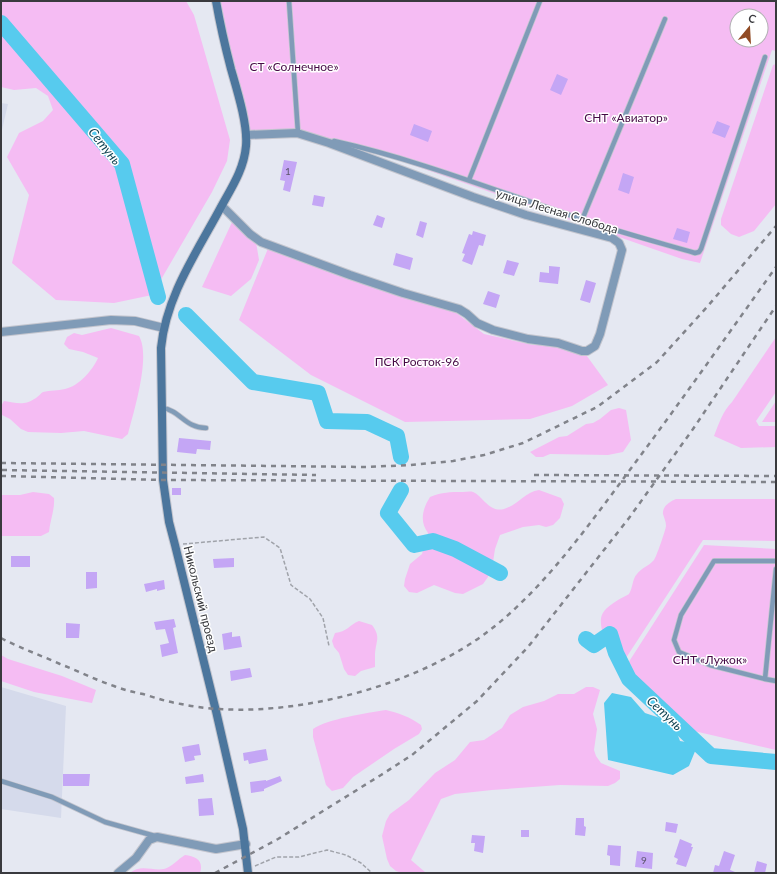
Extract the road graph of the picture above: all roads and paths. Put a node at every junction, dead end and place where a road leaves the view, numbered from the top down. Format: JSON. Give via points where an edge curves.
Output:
{"nodes":[{"id":1,"x":216,"y":1,"type":"edge"},
{"id":2,"x":289,"y":1,"type":"edge"},
{"id":3,"x":540,"y":1,"type":"edge"},
{"id":4,"x":665,"y":19,"type":"dead end"},
{"id":5,"x":765,"y":57,"type":"dead end"},
{"id":6,"x":297,"y":133,"type":"junction"},
{"id":7,"x":246,"y":135,"type":"junction"},
{"id":8,"x":469,"y":180,"type":"junction"},
{"id":9,"x":222,"y":206,"type":"junction"},
{"id":10,"x":582,"y":220,"type":"junction"},
{"id":11,"x":164,"y":328,"type":"junction"},
{"id":12,"x":1,"y":332,"type":"edge"},
{"id":13,"x":162,"y":408,"type":"junction"},
{"id":14,"x":206,"y":428,"type":"dead end"},
{"id":15,"x":175,"y":545,"type":"junction"},
{"id":16,"x":776,"y":561,"type":"edge"},
{"id":17,"x":776,"y":568,"type":"edge"},
{"id":18,"x":328,"y":646,"type":"dead end"},
{"id":19,"x":765,"y":679,"type":"junction"},
{"id":20,"x":776,"y":681,"type":"edge"},
{"id":21,"x":1,"y":780,"type":"edge"},
{"id":22,"x":157,"y":837,"type":"junction"},
{"id":23,"x":246,"y":844,"type":"junction"},
{"id":24,"x":248,"y":871,"type":"edge"},
{"id":25,"x":118,"y":873,"type":"edge"},
{"id":26,"x":372,"y":873,"type":"edge"}],
"edges":[{"from":1,"to":7,"type":"main road","name":"Никольский проезд"},
{"from":2,"to":6,"type":"lane"},
{"from":3,"to":8,"type":"lane"},
{"from":4,"to":10,"type":"lane"},
{"from":5,"to":10,"type":"lane","via":[[699,252],[695,253]]},
{"from":6,"to":7,"type":"street","name":"улица Лесная Слобода"},
{"from":6,"to":8,"type":"lane","via":[[361,148]]},
{"from":6,"to":9,"type":"street","name":"улица Лесная Слобода","via":[[526,215],[612,238],[619,243],[622,250],[595,346],[582,351],[558,343],[493,330],[477,323],[459,309],[403,293],[269,246],[250,234]]},
{"from":7,"to":9,"type":"main road","name":"Никольский проезд","via":[[245,153],[239,174]]},
{"from":8,"to":10,"type":"lane"},
{"from":9,"to":11,"type":"main road","name":"Никольский проезд","via":[[178,287]]},
{"from":11,"to":12,"type":"street","via":[[135,321],[112,320]]},
{"from":11,"to":13,"type":"main road","name":"Никольский проезд","via":[[161,348]]},
{"from":13,"to":14,"type":"lane","via":[[171,410],[196,427]]},
{"from":13,"to":15,"type":"main road","name":"Никольский проезд","via":[[163,480]]},
{"from":15,"to":18,"type":"path","via":[[264,537],[280,548],[291,585],[310,599],[323,618]]},
{"from":15,"to":23,"type":"main road","name":"Никольский проезд"},
{"from":16,"to":19,"type":"lane","via":[[714,561],[681,615],[674,640],[679,652],[710,665]]},
{"from":17,"to":19,"type":"lane"},
{"from":19,"to":20,"type":"lane"},
{"from":21,"to":22,"type":"lane","via":[[52,797],[105,822]]},
{"from":22,"to":23,"type":"street","via":[[216,849]]},
{"from":22,"to":25,"type":"street","via":[[149,840],[136,858]]},
{"from":23,"to":24,"type":"main road","name":"Никольский проезд"},
{"from":24,"to":26,"type":"path","via":[[276,857],[299,856],[327,850],[346,855]]}]}
